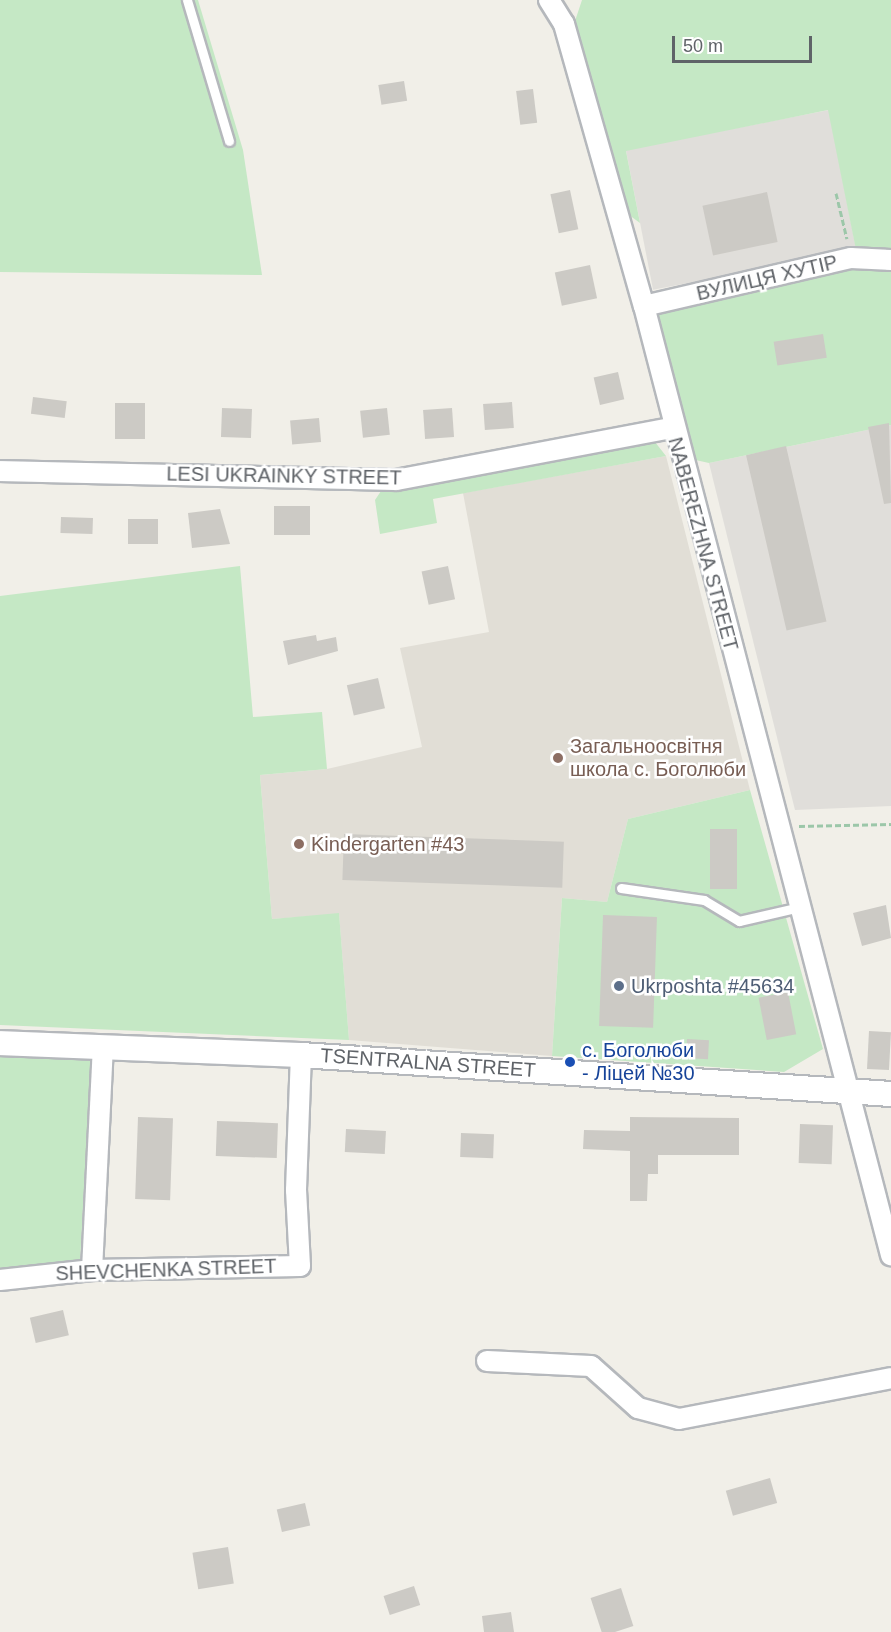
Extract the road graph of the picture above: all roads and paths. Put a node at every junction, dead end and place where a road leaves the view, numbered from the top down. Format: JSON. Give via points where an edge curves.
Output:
{"nodes":[{"id":1,"x":187,"y":0,"type":"edge"},
{"id":2,"x":549,"y":0,"type":"edge"},
{"id":3,"x":229,"y":141,"type":"dead end"},
{"id":4,"x":836,"y":193,"type":"dead end"},
{"id":5,"x":851,"y":258,"type":"junction"},
{"id":6,"x":891,"y":260,"type":"edge"},
{"id":7,"x":644,"y":306,"type":"junction"},
{"id":8,"x":671,"y":428,"type":"junction"},
{"id":9,"x":0,"y":471,"type":"edge"},
{"id":10,"x":891,"y":824,"type":"edge"},
{"id":11,"x":779,"y":826,"type":"junction"},
{"id":12,"x":621,"y":888,"type":"dead end"},
{"id":13,"x":800,"y":907,"type":"junction"},
{"id":14,"x":0,"y":1042,"type":"edge"},
{"id":15,"x":103,"y":1047,"type":"junction"},
{"id":16,"x":301,"y":1055,"type":"junction"},
{"id":17,"x":844,"y":1092,"type":"junction"},
{"id":18,"x":891,"y":1094,"type":"edge"},
{"id":19,"x":891,"y":1255,"type":"edge"},
{"id":20,"x":92,"y":1270,"type":"junction"},
{"id":21,"x":0,"y":1280,"type":"edge"},
{"id":22,"x":487,"y":1362,"type":"dead end"},
{"id":23,"x":891,"y":1378,"type":"edge"}],
"edges":[{"from":1,"to":3,"type":"lane"},
{"from":2,"to":7,"type":"street","name":"NABEREZHNA STREET","via":[[564,24]]},
{"from":4,"to":5,"type":"path"},
{"from":5,"to":6,"type":"street","name":"ВУЛИЦЯ ХУТІР"},
{"from":5,"to":7,"type":"street","name":"ВУЛИЦЯ ХУТІР"},
{"from":7,"to":8,"type":"street","name":"NABEREZHNA STREET"},
{"from":8,"to":9,"type":"street","name":"LESI UKRAINKY STREET","via":[[396,480]]},
{"from":8,"to":11,"type":"street","name":"NABEREZHNA STREET"},
{"from":10,"to":11,"type":"path"},
{"from":11,"to":13,"type":"street","name":"NABEREZHNA STREET"},
{"from":12,"to":13,"type":"lane","via":[[704,900],[739,921]]},
{"from":13,"to":17,"type":"street","name":"NABEREZHNA STREET"},
{"from":14,"to":15,"type":"street","name":"TSENTRALNA STREET"},
{"from":15,"to":16,"type":"street","name":"TSENTRALNA STREET"},
{"from":15,"to":20,"type":"street"},
{"from":16,"to":17,"type":"street","name":"TSENTRALNA STREET"},
{"from":16,"to":20,"type":"street","name":"SHEVCHENKA STREET","via":[[296,1190],[300,1266]]},
{"from":17,"to":18,"type":"street","name":"TSENTRALNA STREET"},
{"from":17,"to":19,"type":"street"},
{"from":20,"to":21,"type":"street","name":"SHEVCHENKA STREET"},
{"from":22,"to":23,"type":"street","via":[[591,1366],[638,1408],[679,1419]]}]}
